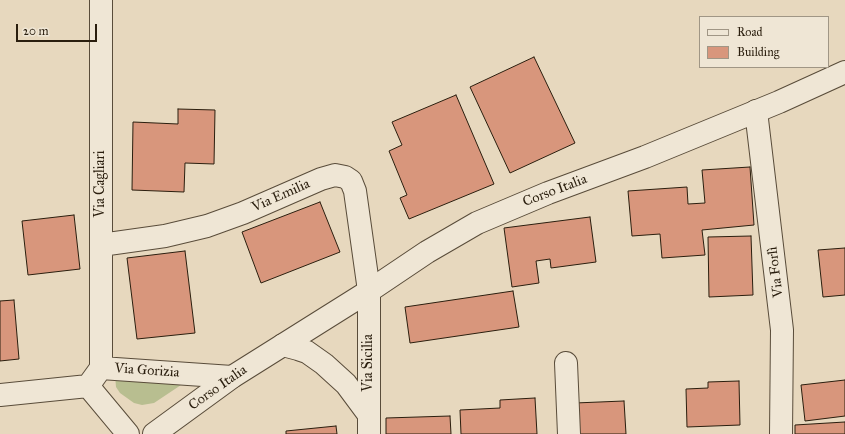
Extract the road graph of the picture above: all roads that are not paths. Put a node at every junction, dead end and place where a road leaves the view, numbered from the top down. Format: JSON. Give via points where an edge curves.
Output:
{"nodes":[{"id":1,"x":101,"y":0,"type":"edge"},
{"id":2,"x":845,"y":72,"type":"edge"},
{"id":3,"x":756,"y":111,"type":"junction"},
{"id":4,"x":101,"y":245,"type":"junction"},
{"id":5,"x":368,"y":292,"type":"junction"},
{"id":6,"x":283,"y":345,"type":"junction"},
{"id":7,"x":566,"y":363,"type":"dead end"},
{"id":8,"x":101,"y":368,"type":"junction"},
{"id":9,"x":232,"y":377,"type":"junction"},
{"id":10,"x":88,"y":386,"type":"junction"},
{"id":11,"x":0,"y":395,"type":"edge"},
{"id":12,"x":369,"y":424,"type":"edge"},
{"id":13,"x":128,"y":434,"type":"edge"},
{"id":14,"x":154,"y":434,"type":"edge"},
{"id":15,"x":569,"y":434,"type":"edge"},
{"id":16,"x":781,"y":434,"type":"edge"}],
"edges":[{"from":1,"to":4,"type":"street","name":"Via Cagliari"},
{"from":2,"to":3,"type":"street","name":"Corso Italia"},
{"from":3,"to":5,"type":"street","name":"Corso Italia","via":[[490,217],[439,244]]},
{"from":3,"to":16,"type":"street","name":"Via Forlì","via":[[782,330]]},
{"from":4,"to":5,"type":"street","name":"Via Emilia","via":[[165,236],[207,226],[321,179],[340,175],[351,181],[355,191]]},
{"from":4,"to":8,"type":"street","name":"Via Cagliari"},
{"from":5,"to":6,"type":"street","name":"Corso Italia"},
{"from":5,"to":12,"type":"street","name":"Via Sicilia"},
{"from":6,"to":9,"type":"street","name":"Corso Italia"},
{"from":6,"to":12,"type":"street","via":[[307,352],[324,364],[350,388]]},
{"from":7,"to":15,"type":"street"},
{"from":8,"to":9,"type":"street","name":"Via Gorizia"},
{"from":8,"to":10,"type":"street","name":"Via Gorizia"},
{"from":9,"to":14,"type":"street","name":"Corso Italia"},
{"from":10,"to":11,"type":"street"},
{"from":10,"to":13,"type":"street"}]}
